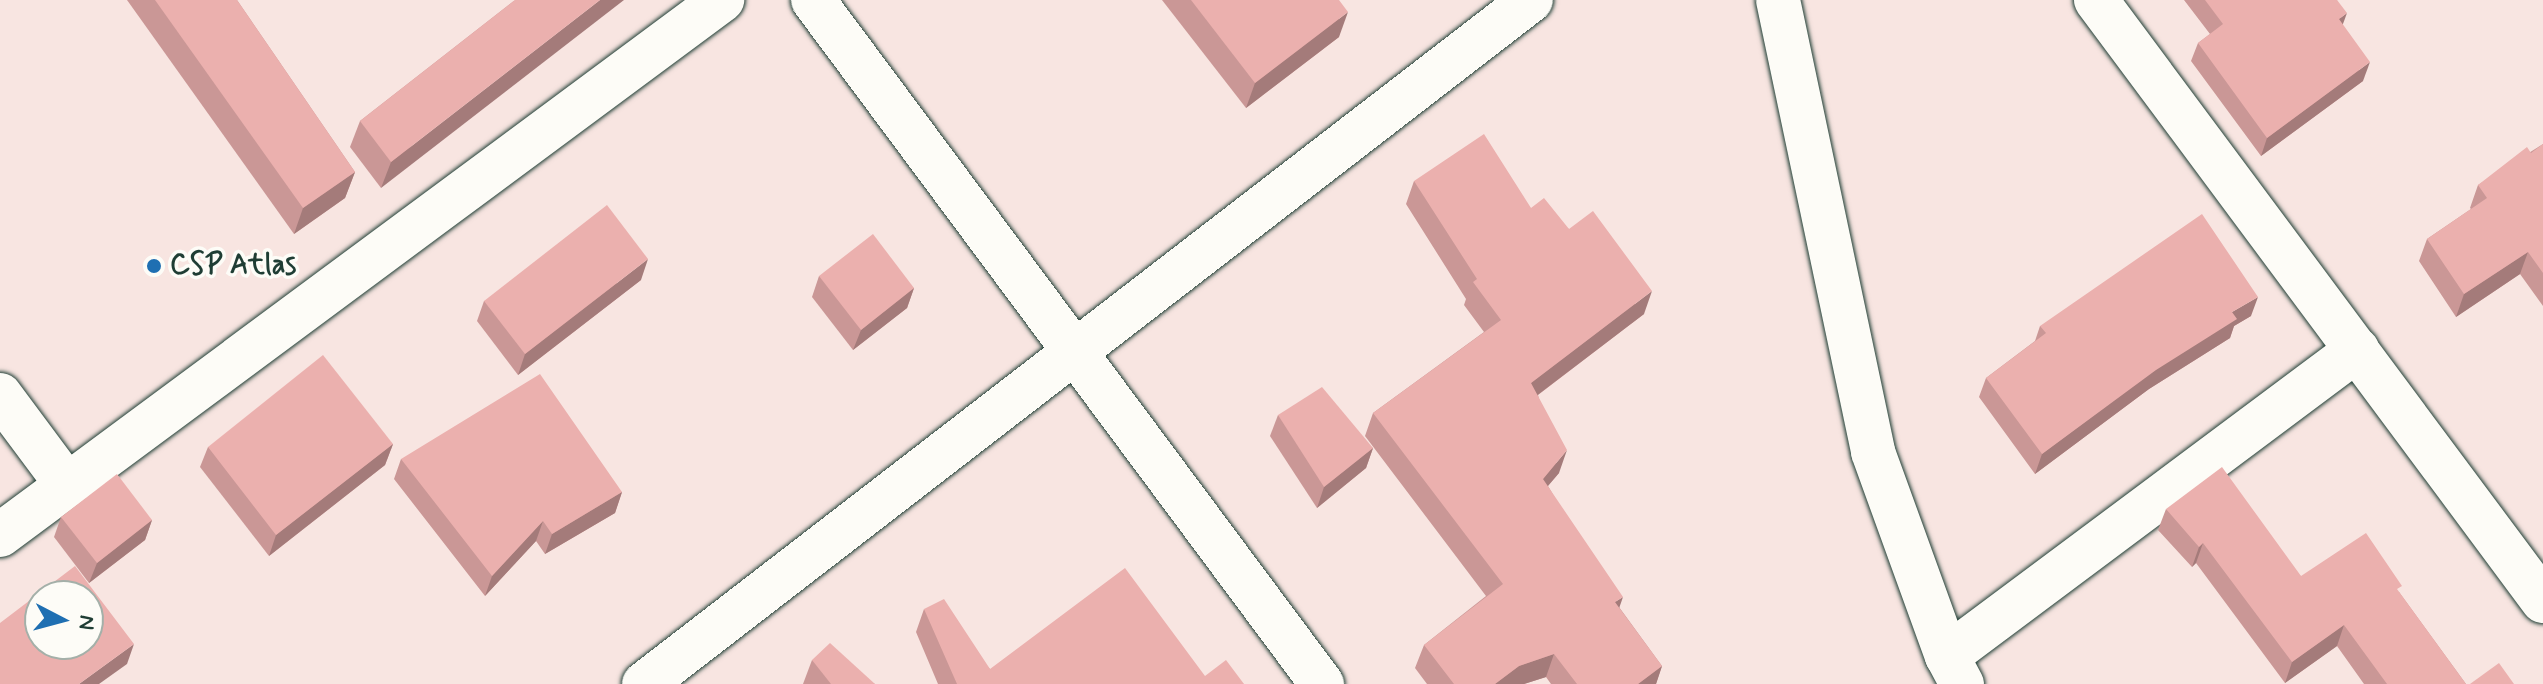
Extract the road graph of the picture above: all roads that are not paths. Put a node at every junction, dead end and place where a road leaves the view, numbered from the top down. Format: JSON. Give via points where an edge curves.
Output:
{"nodes":[{"id":1,"x":722,"y":0,"type":"edge"},
{"id":2,"x":813,"y":0,"type":"edge"},
{"id":3,"x":1531,"y":0,"type":"edge"},
{"id":4,"x":1778,"y":0,"type":"edge"},
{"id":5,"x":2096,"y":0,"type":"edge"},
{"id":6,"x":2357,"y":350,"type":"junction"},
{"id":7,"x":1074,"y":352,"type":"junction"},
{"id":8,"x":0,"y":395,"type":"edge"},
{"id":9,"x":67,"y":485,"type":"junction"},
{"id":10,"x":0,"y":535,"type":"edge"},
{"id":11,"x":2543,"y":601,"type":"edge"},
{"id":12,"x":1955,"y":670,"type":"edge"},
{"id":13,"x":644,"y":684,"type":"edge"},
{"id":14,"x":1322,"y":684,"type":"edge"}],
"edges":[{"from":1,"to":9,"type":"street"},
{"from":2,"to":7,"type":"street"},
{"from":3,"to":7,"type":"street"},
{"from":4,"to":12,"type":"street","via":[[1873,452]]},
{"from":5,"to":6,"type":"street"},
{"from":6,"to":11,"type":"street"},
{"from":6,"to":12,"type":"street"},
{"from":7,"to":13,"type":"street"},
{"from":7,"to":14,"type":"street"},
{"from":8,"to":9,"type":"street"},
{"from":9,"to":10,"type":"street"}]}
